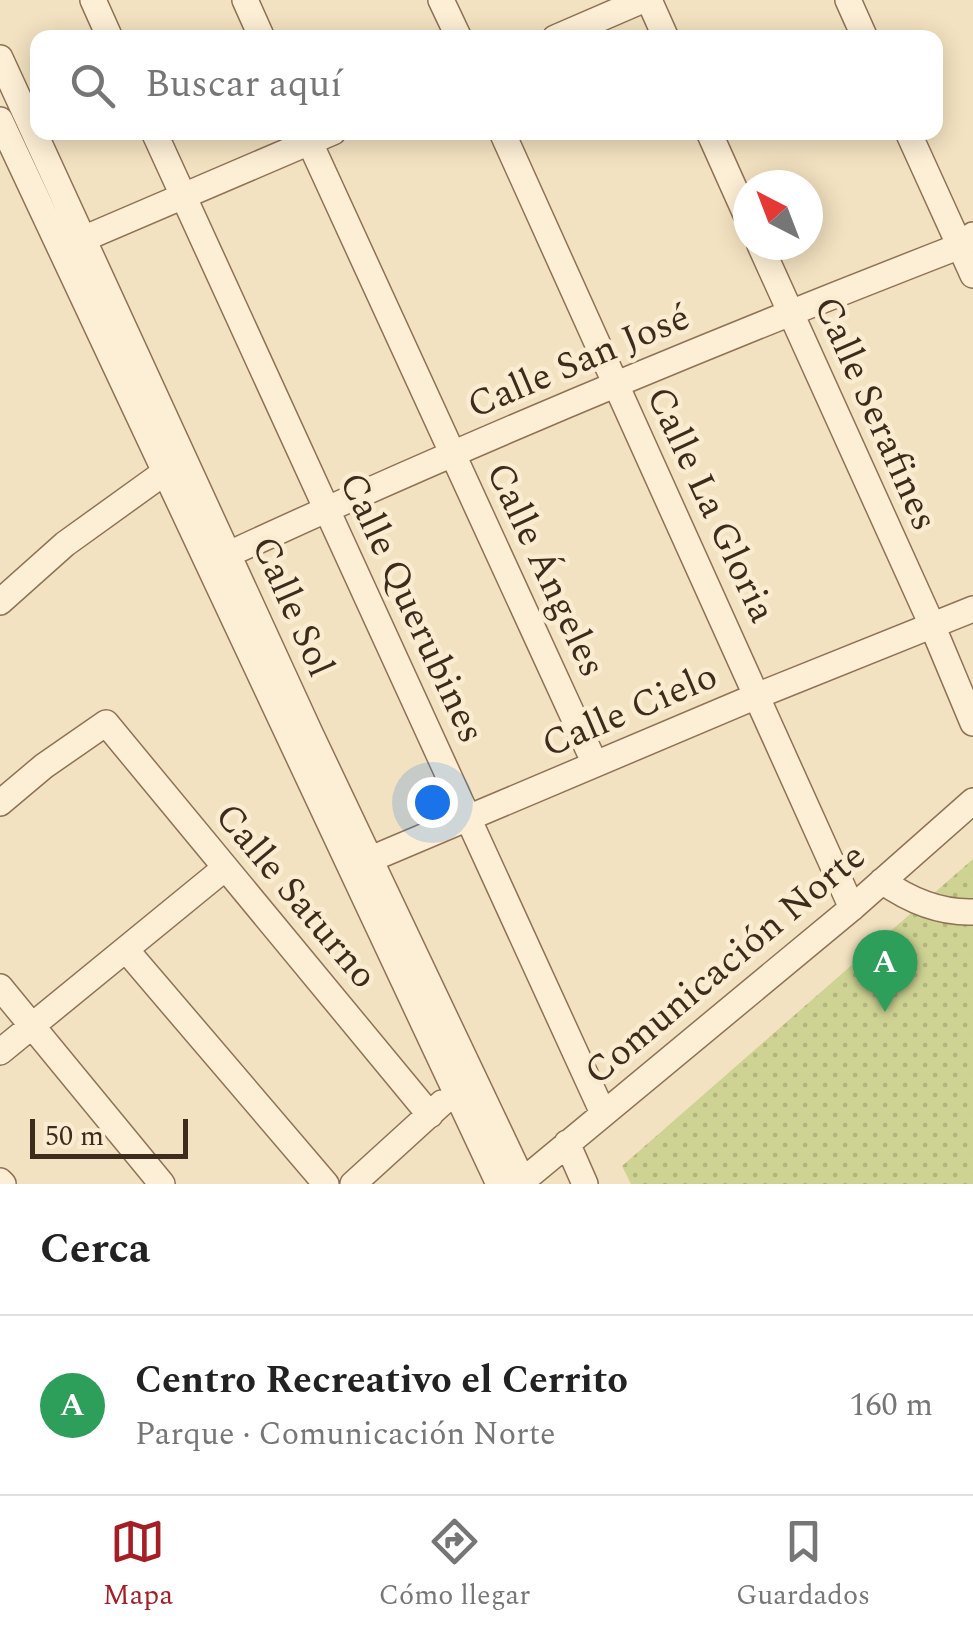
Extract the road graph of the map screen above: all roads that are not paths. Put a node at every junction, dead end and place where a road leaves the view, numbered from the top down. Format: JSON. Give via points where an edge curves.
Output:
{"nodes":[{"id":1,"x":93,"y":0,"type":"edge"},
{"id":2,"x":244,"y":0,"type":"edge"},
{"id":3,"x":442,"y":0,"type":"edge"},
{"id":4,"x":646,"y":0,"type":"edge"},
{"id":5,"x":848,"y":0,"type":"edge"},
{"id":6,"x":106,"y":30,"type":"edge"},
{"id":7,"x":258,"y":30,"type":"edge"},
{"id":8,"x":455,"y":30,"type":"edge"},
{"id":9,"x":574,"y":30,"type":"edge"},
{"id":10,"x":662,"y":30,"type":"edge"},
{"id":11,"x":861,"y":30,"type":"edge"},
{"id":12,"x":0,"y":58,"type":"edge"},
{"id":13,"x":0,"y":120,"type":"edge"},
{"id":14,"x":30,"y":136,"type":"edge"},
{"id":15,"x":32,"y":140,"type":"edge"},
{"id":16,"x":158,"y":140,"type":"edge"},
{"id":17,"x":307,"y":140,"type":"edge"},
{"id":18,"x":318,"y":140,"type":"edge"},
{"id":19,"x":506,"y":140,"type":"edge"},
{"id":20,"x":713,"y":140,"type":"edge"},
{"id":21,"x":912,"y":140,"type":"edge"},
{"id":22,"x":733,"y":186,"type":"edge"},
{"id":23,"x":183,"y":196,"type":"junction"},
{"id":24,"x":966,"y":241,"type":"edge"},
{"id":25,"x":72,"y":244,"type":"junction"},
{"id":26,"x":767,"y":260,"type":"edge"},
{"id":27,"x":973,"y":275,"type":"edge"},
{"id":28,"x":790,"y":312,"type":"junction"},
{"id":29,"x":616,"y":383,"type":"junction"},
{"id":30,"x":452,"y":453,"type":"junction"},
{"id":31,"x":165,"y":472,"type":"junction"},
{"id":32,"x":326,"y":509,"type":"junction"},
{"id":33,"x":229,"y":554,"type":"junction"},
{"id":34,"x":1,"y":598,"type":"edge"},
{"id":35,"x":973,"y":609,"type":"edge"},
{"id":36,"x":932,"y":625,"type":"junction"},
{"id":37,"x":758,"y":695,"type":"junction"},
{"id":38,"x":973,"y":723,"type":"edge"},
{"id":39,"x":594,"y":764,"type":"junction"},
{"id":40,"x":973,"y":801,"type":"edge"},
{"id":41,"x":0,"y":803,"type":"edge"},
{"id":42,"x":468,"y":818,"type":"junction"},
{"id":43,"x":371,"y":860,"type":"junction"},
{"id":44,"x":226,"y":868,"type":"junction"},
{"id":45,"x":882,"y":881,"type":"junction"},
{"id":46,"x":852,"y":908,"type":"junction"},
{"id":47,"x":973,"y":912,"type":"edge"},
{"id":48,"x":127,"y":951,"type":"junction"},
{"id":49,"x":0,"y":986,"type":"edge"},
{"id":50,"x":33,"y":1026,"type":"junction"},
{"id":51,"x":0,"y":1052,"type":"edge"},
{"id":52,"x":456,"y":1090,"type":"junction"},
{"id":53,"x":604,"y":1113,"type":"junction"},
{"id":54,"x":430,"y":1115,"type":"junction"},
{"id":55,"x":567,"y":1143,"type":"junction"},
{"id":56,"x":516,"y":1183,"type":"edge"},
{"id":57,"x":162,"y":1184,"type":"edge"},
{"id":58,"x":326,"y":1184,"type":"edge"},
{"id":59,"x":353,"y":1184,"type":"edge"},
{"id":60,"x":586,"y":1184,"type":"edge"}],
"edges":[{"from":1,"to":6,"type":"street"},
{"from":2,"to":7,"type":"street"},
{"from":3,"to":8,"type":"street"},
{"from":4,"to":9,"type":"street"},
{"from":4,"to":10,"type":"street"},
{"from":5,"to":11,"type":"street"},
{"from":12,"to":14,"type":"street","name":"Calle Sol"},
{"from":13,"to":25,"type":"street","name":"Calle Sol"},
{"from":15,"to":25,"type":"street","name":"Calle Sol"},
{"from":16,"to":23,"type":"street","name":"Calle Querubines"},
{"from":17,"to":23,"type":"street"},
{"from":18,"to":30,"type":"street","name":"Calle Ángeles"},
{"from":19,"to":29,"type":"street","name":"Calle La Gloria"},
{"from":20,"to":22,"type":"street"},
{"from":21,"to":24,"type":"street"},
{"from":23,"to":25,"type":"street"},
{"from":23,"to":32,"type":"street","name":"Calle Querubines"},
{"from":24,"to":27,"type":"street"},
{"from":24,"to":28,"type":"street","name":"Calle San José"},
{"from":25,"to":31,"type":"street","name":"Calle Sol"},
{"from":25,"to":33,"type":"street","name":"Calle Sol"},
{"from":26,"to":28,"type":"street","name":"Calle Serafines"},
{"from":28,"to":29,"type":"street","name":"Calle San José"},
{"from":28,"to":36,"type":"street","name":"Calle Serafines"},
{"from":29,"to":30,"type":"street","name":"Calle San José"},
{"from":29,"to":37,"type":"street","name":"Calle La Gloria"},
{"from":30,"to":32,"type":"street","name":"Calle San José"},
{"from":30,"to":39,"type":"street","name":"Calle Ángeles"},
{"from":31,"to":34,"type":"street"},
{"from":31,"to":52,"type":"street","name":"Calle Sol"},
{"from":32,"to":33,"type":"street","name":"Calle San José"},
{"from":32,"to":42,"type":"street","name":"Calle Querubines"},
{"from":33,"to":43,"type":"street","name":"Calle Sol"},
{"from":35,"to":36,"type":"street","name":"Calle Cielo"},
{"from":36,"to":37,"type":"street","name":"Calle Cielo"},
{"from":36,"to":38,"type":"street","name":"Calle Serafines"},
{"from":37,"to":39,"type":"street","name":"Calle Cielo"},
{"from":37,"to":46,"type":"street","name":"Calle La Gloria"},
{"from":39,"to":42,"type":"street","name":"Calle Cielo"},
{"from":40,"to":45,"type":"street","name":"Comunicación Norte"},
{"from":41,"to":44,"type":"street","name":"Calle Saturno","via":[[106,723]]},
{"from":42,"to":43,"type":"street","name":"Calle Cielo"},
{"from":42,"to":53,"type":"street","name":"Calle Querubines"},
{"from":43,"to":56,"type":"street","name":"Calle Sol"},
{"from":44,"to":48,"type":"street"},
{"from":44,"to":54,"type":"street","name":"Calle Saturno"},
{"from":45,"to":46,"type":"street","name":"Comunicación Norte"},
{"from":45,"to":47,"type":"street","via":[[907,898]]},
{"from":46,"to":53,"type":"street","name":"Comunicación Norte"},
{"from":48,"to":50,"type":"street"},
{"from":48,"to":58,"type":"street"},
{"from":49,"to":50,"type":"street"},
{"from":50,"to":51,"type":"street"},
{"from":50,"to":57,"type":"street"},
{"from":52,"to":54,"type":"street"},
{"from":52,"to":56,"type":"street","name":"Calle Sol"},
{"from":53,"to":55,"type":"street","name":"Comunicación Norte"},
{"from":54,"to":59,"type":"street"},
{"from":55,"to":56,"type":"street","name":"Comunicación Norte"},
{"from":55,"to":60,"type":"street"}]}
